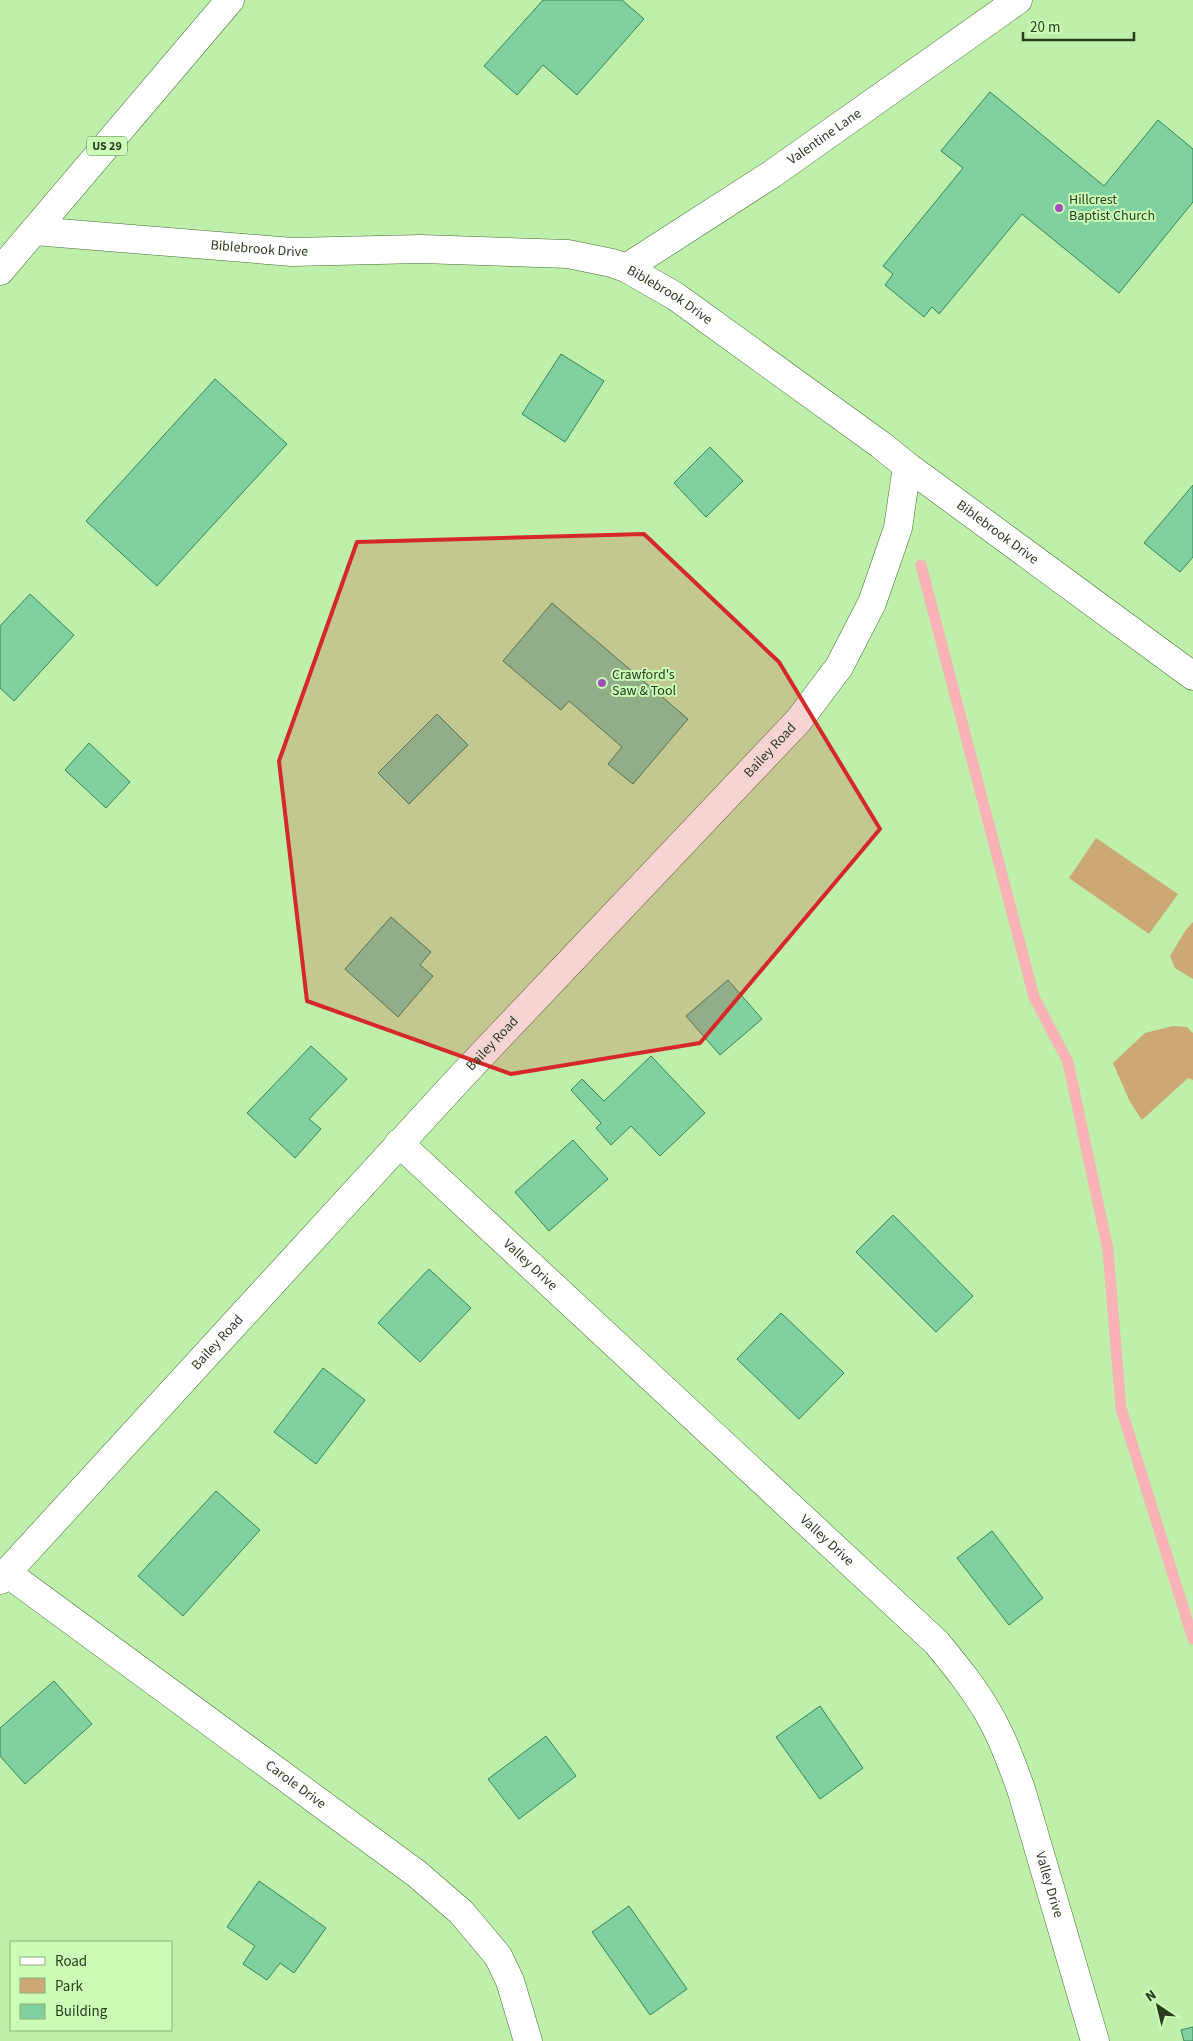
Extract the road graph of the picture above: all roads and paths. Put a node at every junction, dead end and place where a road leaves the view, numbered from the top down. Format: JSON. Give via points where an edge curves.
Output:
{"nodes":[{"id":1,"x":230,"y":0,"type":"edge"},
{"id":2,"x":234,"y":0,"type":"edge"},
{"id":3,"x":1018,"y":0,"type":"edge"},
{"id":4,"x":203,"y":34,"type":"junction"},
{"id":5,"x":34,"y":231,"type":"junction"},
{"id":6,"x":626,"y":268,"type":"junction"},
{"id":7,"x":0,"y":271,"type":"edge"},
{"id":8,"x":907,"y":466,"type":"junction"},
{"id":9,"x":1193,"y":676,"type":"edge"},
{"id":10,"x":400,"y":1143,"type":"junction"},
{"id":11,"x":3,"y":1577,"type":"edge"},
{"id":12,"x":528,"y":2041,"type":"edge"},
{"id":13,"x":1096,"y":2041,"type":"edge"}],
"edges":[{"from":1,"to":4,"type":"street","number":"US 29"},
{"from":2,"to":4,"type":"street","number":"US 29"},
{"from":3,"to":6,"type":"street","name":"Valentine Lane","via":[[772,174]]},
{"from":4,"to":5,"type":"street","number":"US 29"},
{"from":5,"to":6,"type":"street","name":"Biblebrook Drive","via":[[292,252],[421,249],[568,254]]},
{"from":5,"to":7,"type":"street","number":"US 29"},
{"from":6,"to":8,"type":"street","name":"Biblebrook Drive","via":[[675,296]]},
{"from":8,"to":9,"type":"street","name":"Biblebrook Drive"},
{"from":8,"to":10,"type":"street","name":"Bailey Road","via":[[895,538],[872,603],[834,674],[799,720]]},
{"from":10,"to":11,"type":"street","name":"Bailey Road"},
{"from":10,"to":13,"type":"street","name":"Valley Drive","via":[[937,1644],[964,1676],[991,1719],[1021,1789]]},
{"from":11,"to":12,"type":"street","name":"Carole Drive","via":[[417,1874],[461,1912],[498,1956],[510,1981]]}]}
